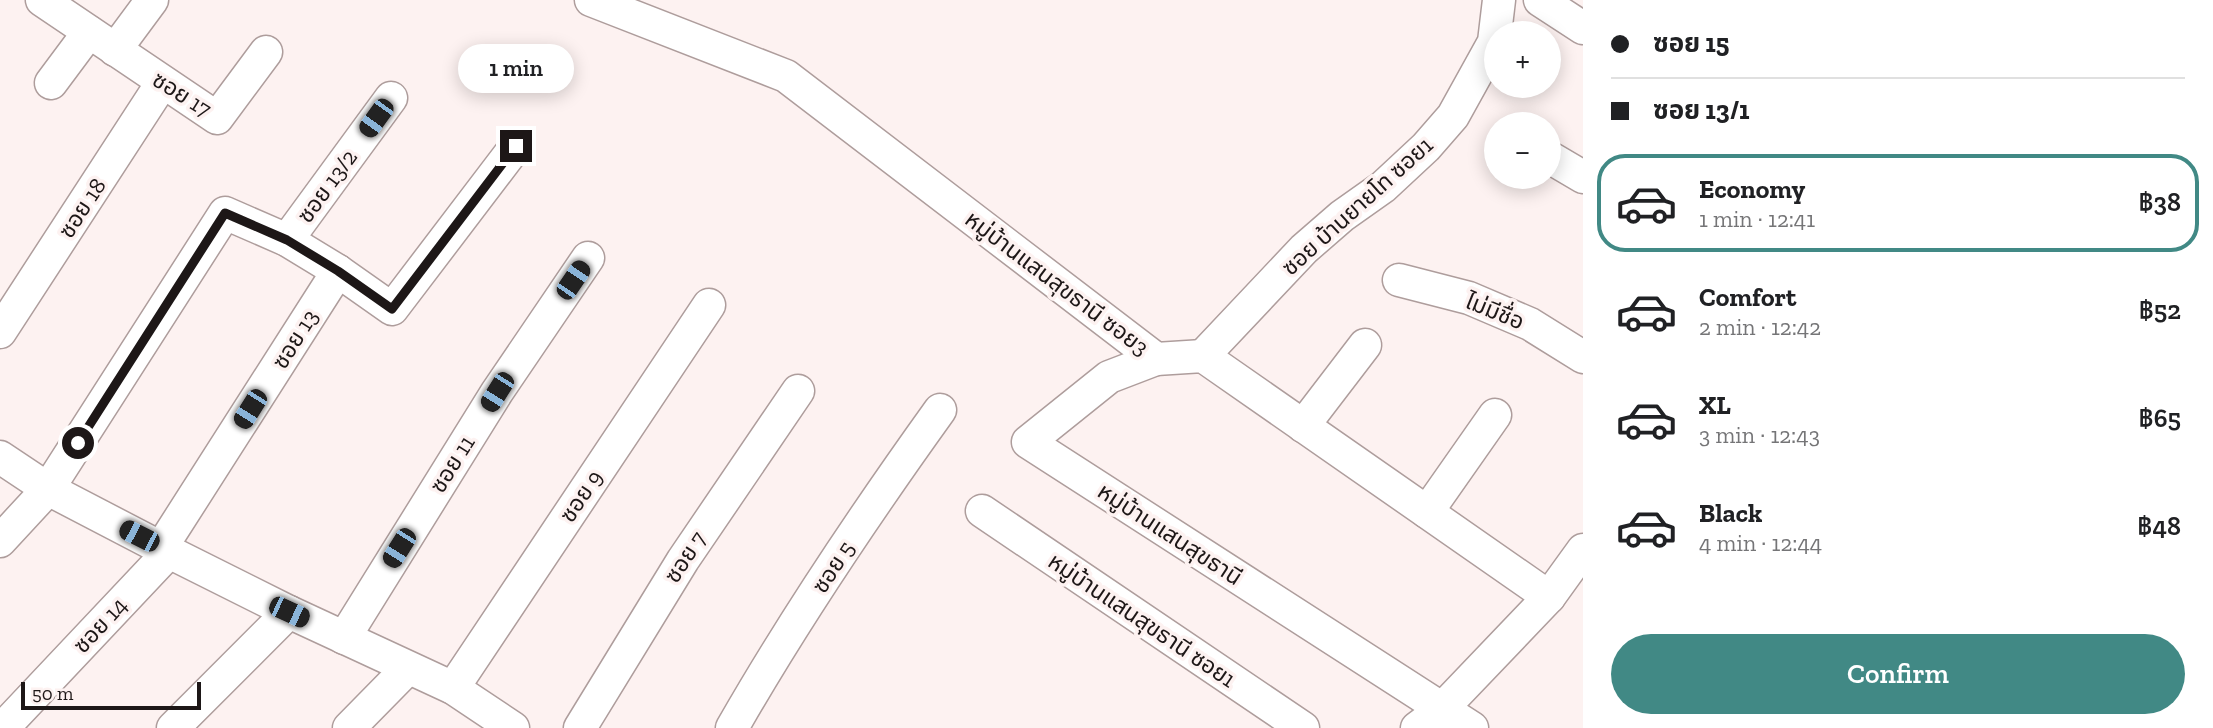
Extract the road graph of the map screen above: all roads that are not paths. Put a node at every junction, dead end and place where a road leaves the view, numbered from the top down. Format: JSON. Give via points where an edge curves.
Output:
{"nodes":[{"id":1,"x":42,"y":0,"type":"edge"},
{"id":2,"x":152,"y":0,"type":"edge"},
{"id":3,"x":591,"y":0,"type":"edge"},
{"id":4,"x":1499,"y":0,"type":"edge"},
{"id":5,"x":1540,"y":0,"type":"edge"},
{"id":6,"x":1583,"y":28,"type":"edge"},
{"id":7,"x":89,"y":32,"type":"junction"},
{"id":8,"x":115,"y":50,"type":"junction"},
{"id":9,"x":266,"y":52,"type":"dead end"},
{"id":10,"x":51,"y":83,"type":"dead end"},
{"id":11,"x":162,"y":83,"type":"junction"},
{"id":12,"x":391,"y":98,"type":"dead end"},
{"id":13,"x":516,"y":146,"type":"dead end"},
{"id":14,"x":1561,"y":164,"type":"edge"},
{"id":15,"x":1583,"y":177,"type":"edge"},
{"id":16,"x":287,"y":240,"type":"junction"},
{"id":17,"x":588,"y":258,"type":"dead end"},
{"id":18,"x":338,"y":271,"type":"junction"},
{"id":19,"x":1399,"y":281,"type":"dead end"},
{"id":20,"x":709,"y":305,"type":"dead end"},
{"id":21,"x":0,"y":332,"type":"edge"},
{"id":22,"x":1365,"y":345,"type":"dead end"},
{"id":23,"x":1203,"y":356,"type":"junction"},
{"id":24,"x":1583,"y":357,"type":"edge"},
{"id":25,"x":1156,"y":359,"type":"junction"},
{"id":26,"x":798,"y":391,"type":"dead end"},
{"id":27,"x":940,"y":410,"type":"dead end"},
{"id":28,"x":1495,"y":415,"type":"dead end"},
{"id":29,"x":1303,"y":426,"type":"junction"},
{"id":30,"x":0,"y":457,"type":"edge"},
{"id":31,"x":48,"y":489,"type":"junction"},
{"id":32,"x":982,"y":511,"type":"dead end"},
{"id":33,"x":1427,"y":512,"type":"junction"},
{"id":34,"x":0,"y":541,"type":"edge"},
{"id":35,"x":165,"y":550,"type":"junction"},
{"id":36,"x":1583,"y":550,"type":"edge"},
{"id":37,"x":1549,"y":597,"type":"junction"},
{"id":38,"x":289,"y":612,"type":"junction"},
{"id":39,"x":344,"y":638,"type":"junction"},
{"id":40,"x":408,"y":667,"type":"junction"},
{"id":41,"x":453,"y":688,"type":"junction"},
{"id":42,"x":1429,"y":719,"type":"edge"},
{"id":43,"x":3,"y":728,"type":"edge"},
{"id":44,"x":173,"y":728,"type":"edge"},
{"id":45,"x":349,"y":728,"type":"edge"},
{"id":46,"x":513,"y":728,"type":"edge"},
{"id":47,"x":580,"y":728,"type":"edge"},
{"id":48,"x":732,"y":728,"type":"edge"},
{"id":49,"x":1303,"y":728,"type":"edge"},
{"id":50,"x":1472,"y":728,"type":"edge"}],
"edges":[{"from":1,"to":7,"type":"street","name":"ซอย 17"},
{"from":2,"to":8,"type":"street"},
{"from":3,"to":25,"type":"street","name":"หมู่บ้านแสนสุขธานี ซอย3","via":[[786,76]]},
{"from":4,"to":23,"type":"street","name":"ซอย บ้านยายโท ซอย1","via":[[1494,42],[1453,116],[1383,187],[1304,249]]},
{"from":5,"to":6,"type":"street"},
{"from":7,"to":8,"type":"street","name":"ซอย 17"},
{"from":7,"to":10,"type":"street"},
{"from":8,"to":11,"type":"street","name":"ซอย 17"},
{"from":9,"to":11,"type":"street","name":"ซอย 17","via":[[217,118]]},
{"from":11,"to":21,"type":"street","name":"ซอย 18"},
{"from":12,"to":16,"type":"street","name":"ซอย 13/2"},
{"from":13,"to":18,"type":"street","via":[[392,309]]},
{"from":14,"to":15,"type":"street"},
{"from":16,"to":18,"type":"street"},
{"from":16,"to":31,"type":"street","via":[[225,213]]},
{"from":17,"to":39,"type":"street","name":"ซอย 11","via":[[497,392]]},
{"from":18,"to":35,"type":"street","name":"ซอย 13"},
{"from":19,"to":24,"type":"street","name":"ไม่มีชื่อ","via":[[1469,298],[1530,324]]},
{"from":20,"to":41,"type":"street","name":"ซอย 9"},
{"from":22,"to":29,"type":"street"},
{"from":23,"to":25,"type":"street","name":"หมู่บ้านแสนสุขธานี ซอย3"},
{"from":23,"to":29,"type":"street"},
{"from":25,"to":42,"type":"street","name":"หมู่บ้านแสนสุขธานี","via":[[1110,377],[1028,442]]},
{"from":26,"to":47,"type":"street","name":"ซอย 7","via":[[683,560]]},
{"from":27,"to":48,"type":"street","name":"ซอย 5","via":[[862,522]]},
{"from":28,"to":33,"type":"street"},
{"from":29,"to":33,"type":"street"},
{"from":30,"to":31,"type":"street"},
{"from":31,"to":34,"type":"street"},
{"from":31,"to":35,"type":"street"},
{"from":32,"to":49,"type":"street","name":"หมู่บ้านแสนสุขธานี ซอย1"},
{"from":33,"to":37,"type":"street"},
{"from":35,"to":38,"type":"street"},
{"from":35,"to":43,"type":"street","name":"ซอย 14"},
{"from":36,"to":37,"type":"street"},
{"from":37,"to":42,"type":"street"},
{"from":38,"to":39,"type":"street"},
{"from":38,"to":44,"type":"street"},
{"from":39,"to":40,"type":"street"},
{"from":40,"to":41,"type":"street"},
{"from":40,"to":45,"type":"street"},
{"from":41,"to":46,"type":"street"},
{"from":42,"to":50,"type":"street","name":"หมู่บ้านแสนสุขธานี"}]}
